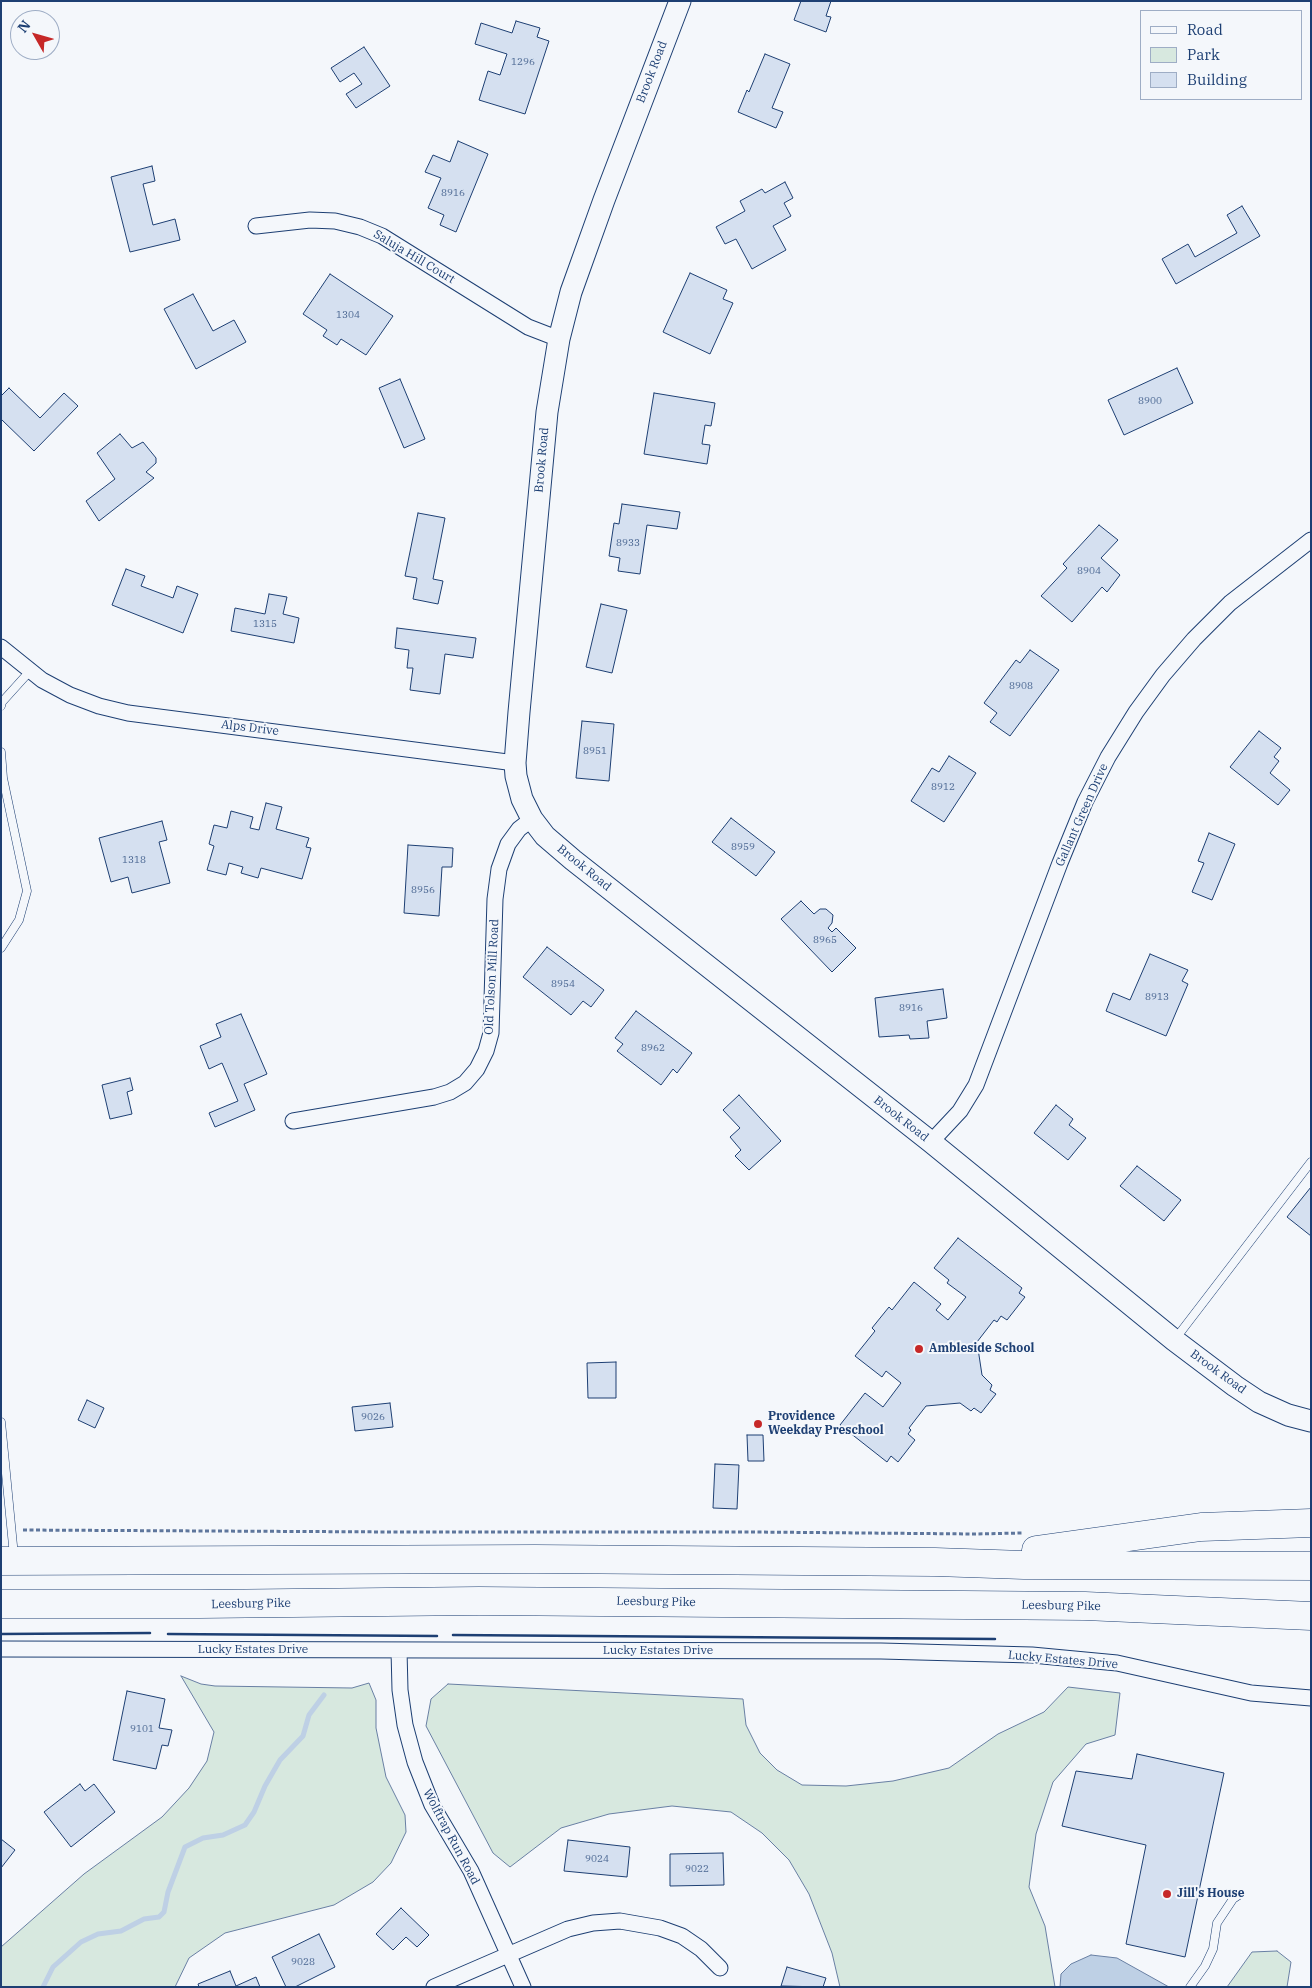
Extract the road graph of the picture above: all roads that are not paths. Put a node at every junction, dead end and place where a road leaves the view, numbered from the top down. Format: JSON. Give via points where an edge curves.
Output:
{"nodes":[{"id":1,"x":678,"y":2,"type":"edge"},
{"id":2,"x":256,"y":226,"type":"dead end"},
{"id":3,"x":559,"y":339,"type":"junction"},
{"id":4,"x":1311,"y":540,"type":"edge"},
{"id":5,"x":1,"y":647,"type":"edge"},
{"id":6,"x":30,"y":671,"type":"junction"},
{"id":7,"x":1,"y":706,"type":"edge"},
{"id":8,"x":1,"y":752,"type":"edge"},
{"id":9,"x":515,"y":763,"type":"junction"},
{"id":10,"x":532,"y":819,"type":"junction"},
{"id":11,"x":1,"y":948,"type":"edge"},
{"id":12,"x":293,"y":1121,"type":"dead end"},
{"id":13,"x":931,"y":1142,"type":"junction"},
{"id":14,"x":1311,"y":1162,"type":"edge"},
{"id":15,"x":1174,"y":1340,"type":"junction"},
{"id":16,"x":1311,"y":1421,"type":"edge"},
{"id":17,"x":1,"y":1422,"type":"edge"},
{"id":18,"x":1311,"y":1523,"type":"edge"},
{"id":19,"x":935,"y":1562,"type":"junction"},
{"id":20,"x":1311,"y":1566,"type":"edge"},
{"id":21,"x":6,"y":1567,"type":"edge"},
{"id":22,"x":1,"y":1604,"type":"edge"},
{"id":23,"x":1311,"y":1616,"type":"edge"},
{"id":24,"x":1,"y":1649,"type":"edge"},
{"id":25,"x":399,"y":1650,"type":"junction"},
{"id":26,"x":1311,"y":1698,"type":"edge"},
{"id":27,"x":1239,"y":1895,"type":"dead end"},
{"id":28,"x":509,"y":1954,"type":"junction"},
{"id":29,"x":720,"y":1968,"type":"dead end"},
{"id":30,"x":434,"y":1987,"type":"edge"},
{"id":31,"x":523,"y":1987,"type":"edge"},
{"id":32,"x":1190,"y":1987,"type":"edge"}],
"edges":[{"from":1,"to":3,"type":"street","name":"Brook Road","via":[[571,292]]},
{"from":2,"to":3,"type":"street","name":"Saluja Hill Court","via":[[310,220],[360,227],[382,236],[528,327]]},
{"from":3,"to":9,"type":"street","name":"Brook Road","via":[[547,412]]},
{"from":4,"to":13,"type":"street","name":"Gallant Green Drive","via":[[1230,603],[1194,639],[1136,712],[1085,802],[976,1085],[960,1111]]},
{"from":5,"to":6,"type":"street","name":"Alps Drive"},
{"from":6,"to":7,"type":"lane"},
{"from":6,"to":9,"type":"street","name":"Alps Drive","via":[[70,695],[128,712]]},
{"from":8,"to":11,"type":"lane","via":[[3,778],[27,891],[19,920]]},
{"from":9,"to":10,"type":"street","name":"Brook Road","via":[[522,798]]},
{"from":10,"to":12,"type":"street","name":"Old Tolson Mill Road","via":[[508,844],[499,869],[495,899],[491,1033],[477,1069],[464,1083],[434,1097]]},
{"from":10,"to":13,"type":"street","name":"Brook Road","via":[[545,836],[576,863]]},
{"from":13,"to":15,"type":"street","name":"Brook Road"},
{"from":14,"to":15,"type":"lane"},
{"from":15,"to":16,"type":"street","name":"Brook Road","via":[[1259,1402]]},
{"from":17,"to":21,"type":"lane","via":[[12,1530]]},
{"from":18,"to":19,"type":"highway","via":[[1201,1527]]},
{"from":19,"to":20,"type":"highway"},
{"from":19,"to":21,"type":"highway","via":[[177,1560],[152,1573],[127,1579]]},
{"from":22,"to":23,"type":"highway","name":"Leesburg Pike","via":[[479,1600],[1085,1606]]},
{"from":24,"to":25,"type":"street","name":"Lucky Estates Drive"},
{"from":25,"to":26,"type":"street","name":"Lucky Estates Drive","via":[[881,1651],[1032,1655],[1117,1663],[1251,1693]]},
{"from":25,"to":28,"type":"street","name":"Wolftrap Run Road","via":[[403,1707],[415,1762],[432,1805],[470,1871]]},
{"from":27,"to":32,"type":"lane","via":[[1232,1899],[1217,1923],[1213,1948]]},
{"from":28,"to":29,"type":"street","via":[[568,1929],[620,1921],[646,1924],[682,1936]]},
{"from":28,"to":30,"type":"street"},
{"from":28,"to":31,"type":"street","name":"Wolftrap Run Road"}]}
